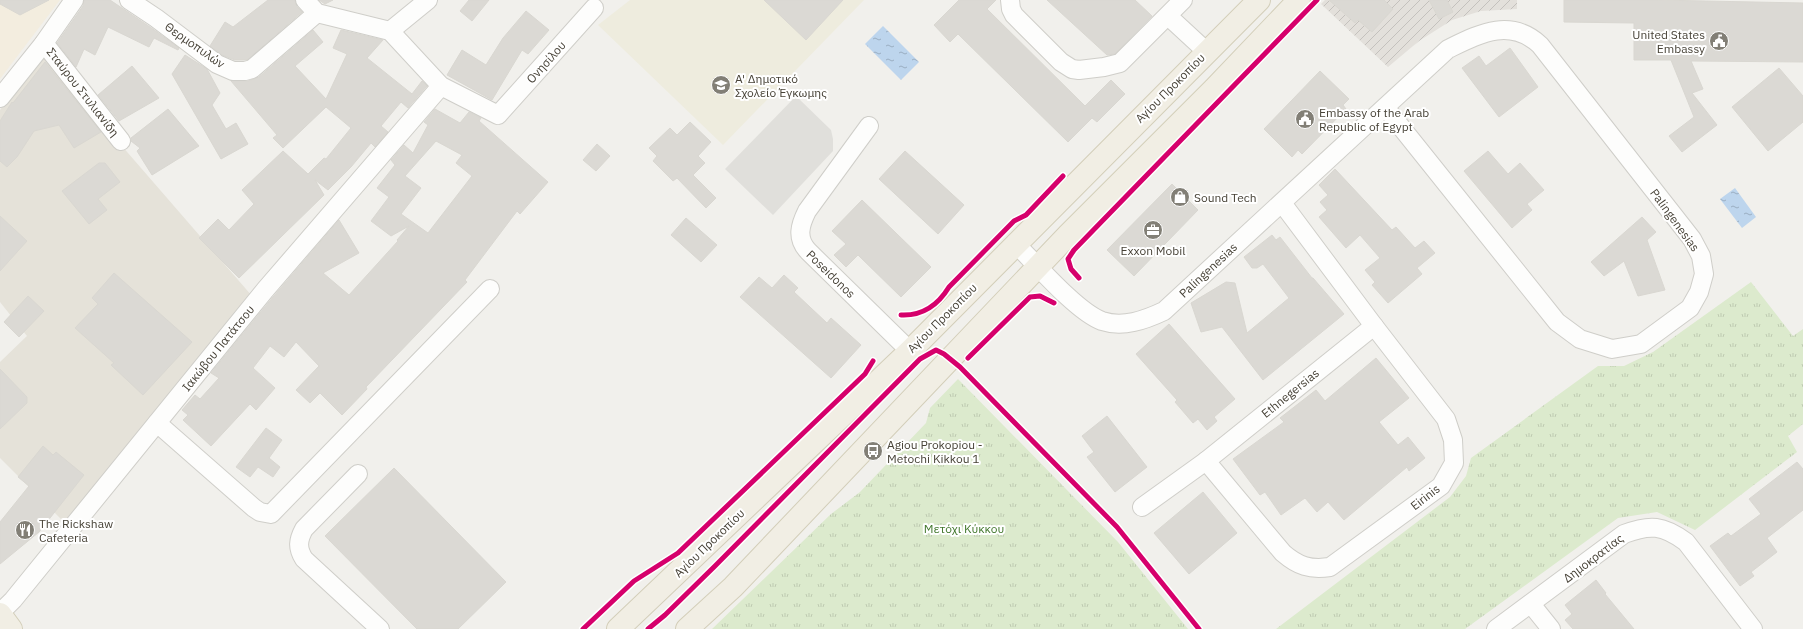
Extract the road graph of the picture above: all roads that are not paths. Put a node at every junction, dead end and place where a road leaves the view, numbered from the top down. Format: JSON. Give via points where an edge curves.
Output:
{"nodes":[{"id":1,"x":74,"y":0,"type":"edge"},
{"id":2,"x":130,"y":0,"type":"edge"},
{"id":3,"x":305,"y":0,"type":"edge"},
{"id":4,"x":428,"y":0,"type":"edge"},
{"id":5,"x":1010,"y":0,"type":"edge"},
{"id":6,"x":1183,"y":0,"type":"edge"},
{"id":7,"x":1259,"y":0,"type":"edge"},
{"id":8,"x":1299,"y":0,"type":"edge"},
{"id":9,"x":594,"y":8,"type":"dead end"},
{"id":10,"x":317,"y":13,"type":"junction"},
{"id":11,"x":1168,"y":16,"type":"junction"},
{"id":12,"x":390,"y":31,"type":"junction"},
{"id":13,"x":44,"y":43,"type":"junction"},
{"id":14,"x":1207,"y":52,"type":"junction"},
{"id":15,"x":441,"y":86,"type":"junction"},
{"id":16,"x":0,"y":98,"type":"edge"},
{"id":17,"x":1385,"y":107,"type":"junction"},
{"id":18,"x":870,"y":126,"type":"dead end"},
{"id":19,"x":121,"y":141,"type":"dead end"},
{"id":20,"x":1282,"y":203,"type":"junction"},
{"id":21,"x":1015,"y":243,"type":"junction"},
{"id":22,"x":1038,"y":266,"type":"junction"},
{"id":23,"x":490,"y":289,"type":"dead end"},
{"id":24,"x":1374,"y":326,"type":"junction"},
{"id":25,"x":910,"y":351,"type":"junction"},
{"id":26,"x":157,"y":423,"type":"junction"},
{"id":27,"x":1206,"y":461,"type":"junction"},
{"id":28,"x":358,"y":474,"type":"dead end"},
{"id":29,"x":1142,"y":507,"type":"dead end"},
{"id":30,"x":1531,"y":604,"type":"junction"},
{"id":31,"x":0,"y":614,"type":"edge"},
{"id":32,"x":11,"y":629,"type":"edge"},
{"id":33,"x":380,"y":629,"type":"edge"},
{"id":34,"x":618,"y":629,"type":"edge"},
{"id":35,"x":687,"y":629,"type":"edge"},
{"id":36,"x":1496,"y":629,"type":"edge"},
{"id":37,"x":1551,"y":629,"type":"edge"},
{"id":38,"x":1753,"y":629,"type":"edge"}],
"edges":[{"from":1,"to":13,"type":"street"},
{"from":2,"to":10,"type":"street","name":"Θερμοπυλών","via":[[218,64],[233,71],[252,69]]},
{"from":3,"to":10,"type":"street"},
{"from":4,"to":12,"type":"street"},
{"from":5,"to":11,"type":"street","via":[[1010,9],[1014,15],[1061,62],[1072,69],[1120,63]]},
{"from":6,"to":11,"type":"street"},
{"from":7,"to":14,"type":"main road","name":"Αγίου Προκοπίου"},
{"from":8,"to":22,"type":"main road"},
{"from":9,"to":15,"type":"street","name":"Ονησίλου","via":[[498,115]]},
{"from":10,"to":12,"type":"street"},
{"from":11,"to":14,"type":"street"},
{"from":12,"to":15,"type":"street"},
{"from":13,"to":16,"type":"street"},
{"from":13,"to":19,"type":"street","name":"Σταύρου Στυλιανίδη"},
{"from":14,"to":21,"type":"main road","name":"Αγίου Προκοπίου"},
{"from":15,"to":26,"type":"street","name":"Ιακώβου Πατάτσου","via":[[265,290]]},
{"from":17,"to":17,"type":"street","name":"Palingenesias","via":[[1448,49],[1476,35],[1497,29],[1530,35],[1564,74],[1692,239],[1701,256],[1704,274],[1699,292],[1690,308],[1641,344],[1612,349],[1580,339],[1557,322]]},
{"from":17,"to":20,"type":"street","name":"Palingenesias"},
{"from":18,"to":25,"type":"street","name":"Poseidonos","via":[[807,211],[801,223],[800,235],[802,245]]},
{"from":20,"to":22,"type":"street","name":"Palingenesias","via":[[1164,311],[1145,320],[1126,323],[1102,321],[1077,306]]},
{"from":20,"to":24,"type":"street","name":"Eirinis"},
{"from":21,"to":22,"type":"street","name":"Palingenesias"},
{"from":21,"to":25,"type":"main road","name":"Αγίου Προκοπίου"},
{"from":22,"to":35,"type":"main road","via":[[733,587]]},
{"from":23,"to":26,"type":"street","via":[[270,514],[254,508]]},
{"from":24,"to":27,"type":"street","name":"Ethnegersias"},
{"from":24,"to":27,"type":"street","name":"Eirinis","via":[[1446,419],[1453,440],[1454,463],[1441,486],[1330,567],[1317,569],[1304,567],[1283,553]]},
{"from":25,"to":34,"type":"main road","name":"Αγίου Προκοπίου"},
{"from":26,"to":31,"type":"street","name":"Ιακώβου Πατάτσου"},
{"from":27,"to":29,"type":"street","name":"Ethnegersias"},
{"from":28,"to":33,"type":"street","via":[[304,529],[299,546],[304,559]]},
{"from":30,"to":36,"type":"street","name":"Δημοκρατίας"},
{"from":30,"to":37,"type":"street"},
{"from":30,"to":38,"type":"street","name":"Δημοκρατίας","via":[[1624,534],[1640,528],[1657,526],[1686,542]]},
{"from":31,"to":32,"type":"main road"}]}
